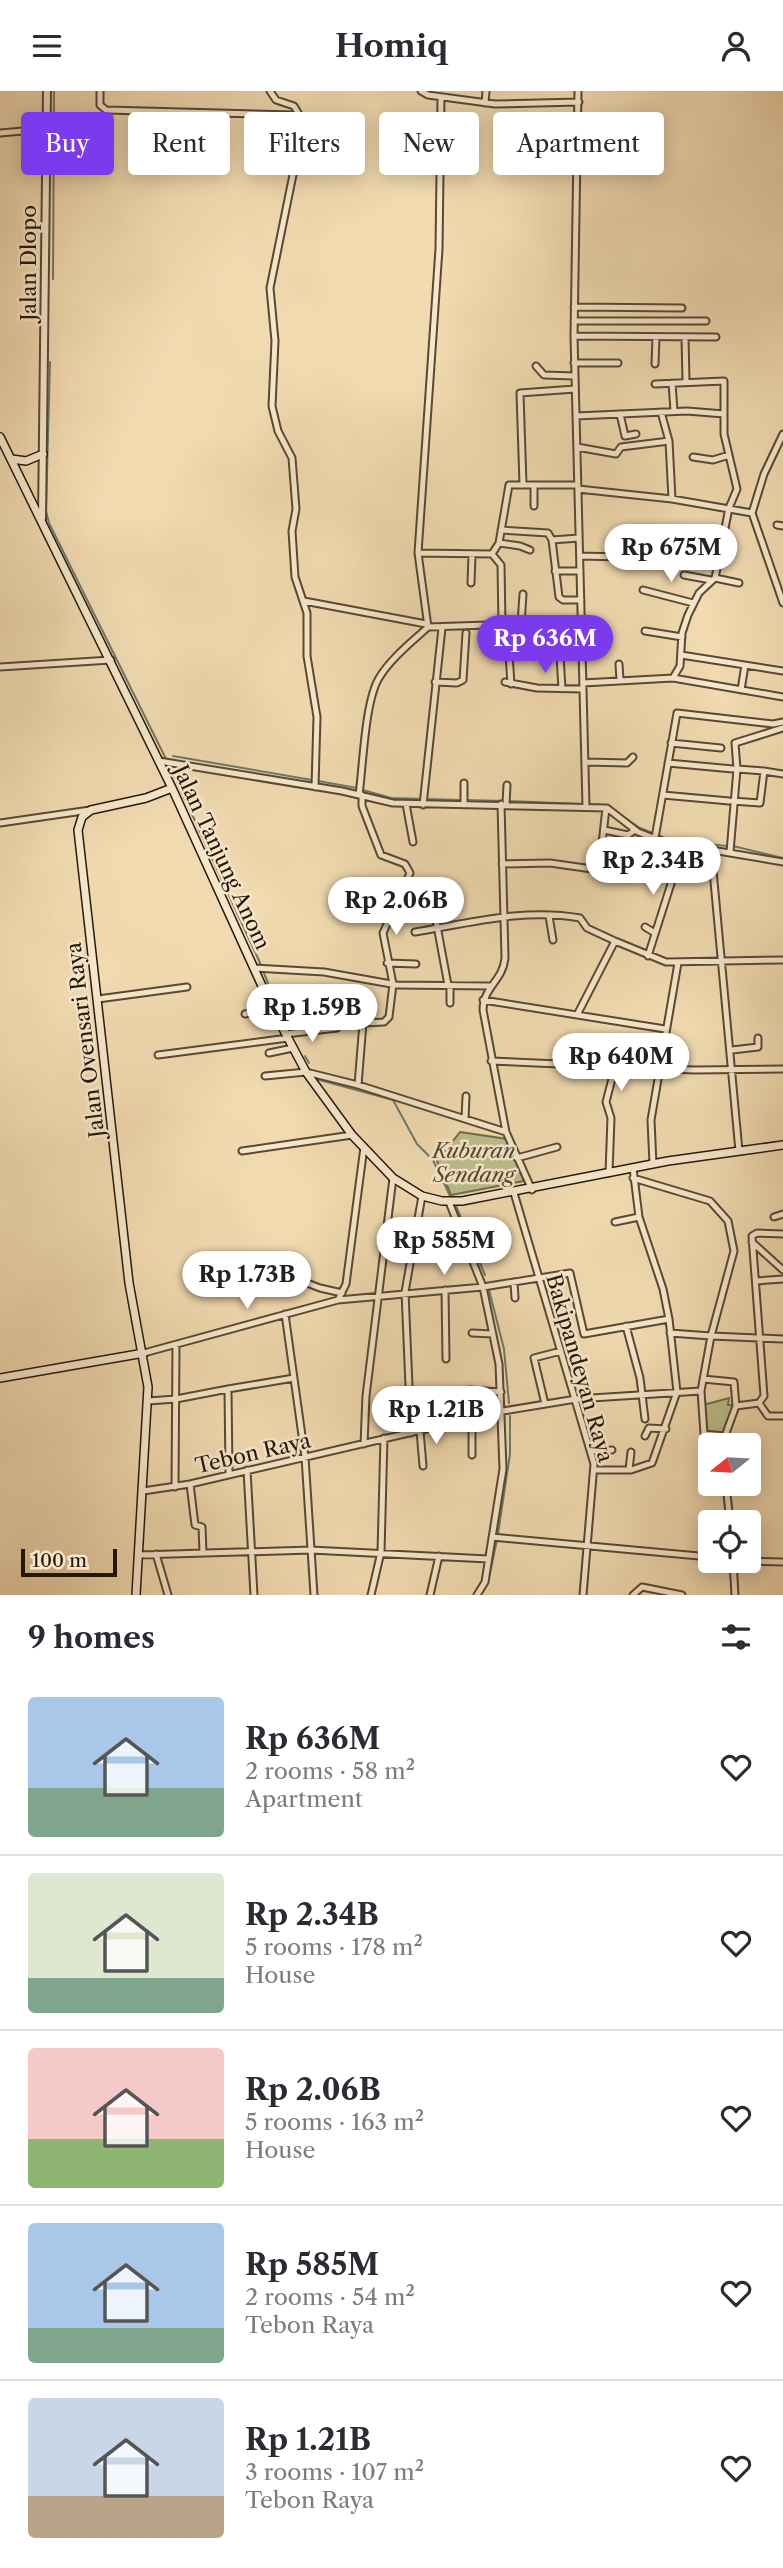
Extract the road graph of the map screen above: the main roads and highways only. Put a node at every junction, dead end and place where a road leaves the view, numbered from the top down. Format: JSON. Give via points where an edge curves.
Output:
{"nodes":[{"id":1,"x":0,"y":437,"type":"edge"},
{"id":2,"x":43,"y":454,"type":"road end"},
{"id":3,"x":12,"y":459,"type":"junction"},
{"id":4,"x":172,"y":788,"type":"junction"},
{"id":5,"x":783,"y":1145,"type":"edge"},
{"id":6,"x":144,"y":1353,"type":"junction"},
{"id":7,"x":0,"y":1378,"type":"edge"},
{"id":8,"x":136,"y":1595,"type":"edge"}],
"edges":[{"from":1,"to":3,"type":"main road","name":"Jalan Tanjung Anom"},
{"from":2,"to":3,"type":"main road","via":[[26,461]]},
{"from":3,"to":4,"type":"main road","name":"Jalan Tanjung Anom","via":[[165,761]]},
{"from":4,"to":5,"type":"main road","name":"Jalan Tanjung Anom","via":[[306,1072],[352,1135],[393,1178],[422,1196],[449,1202],[514,1193],[653,1164]]},
{"from":4,"to":6,"type":"main road","name":"Jalan Ovensari Raya","via":[[92,810],[82,817],[78,830],[129,1283]]},
{"from":6,"to":7,"type":"main road"},
{"from":6,"to":8,"type":"main road","name":"Jalan Ovensari Raya","via":[[148,1401]]}]}
